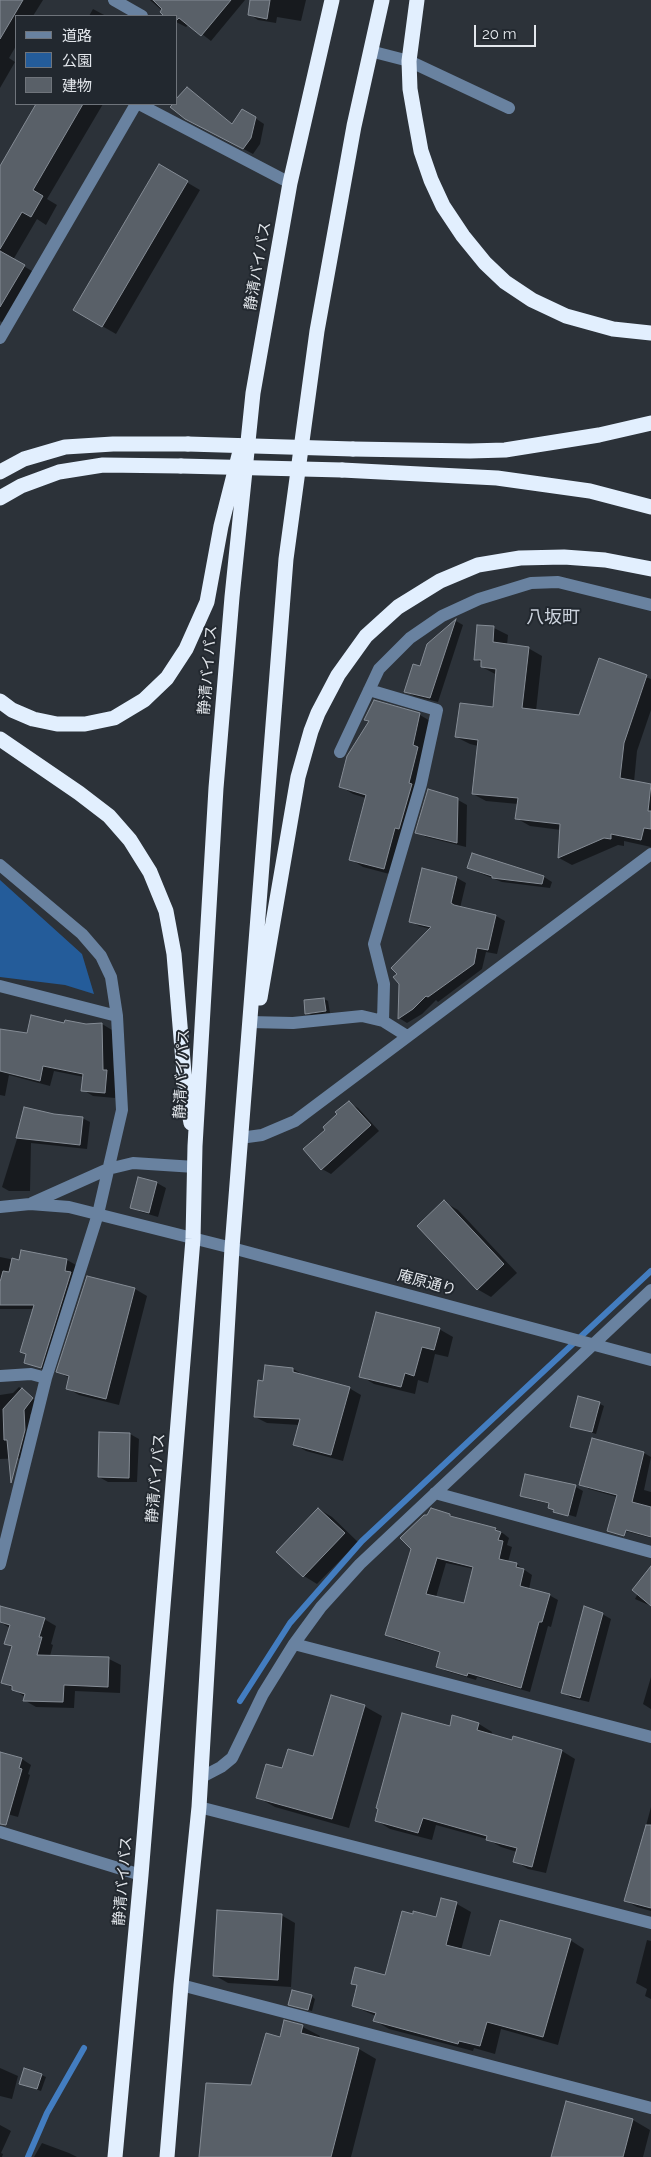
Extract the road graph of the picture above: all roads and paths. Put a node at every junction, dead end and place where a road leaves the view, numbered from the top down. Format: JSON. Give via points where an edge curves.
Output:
{"nodes":[{"id":1,"x":114,"y":0,"type":"edge"},
{"id":2,"x":332,"y":0,"type":"edge"},
{"id":3,"x":382,"y":0,"type":"edge"},
{"id":4,"x":417,"y":0,"type":"edge"},
{"id":5,"x":140,"y":15,"type":"edge"},
{"id":6,"x":370,"y":51,"type":"junction"},
{"id":7,"x":410,"y":61,"type":"junction"},
{"id":8,"x":136,"y":105,"type":"edge"},
{"id":9,"x":139,"y":105,"type":"edge"},
{"id":10,"x":509,"y":108,"type":"dead end"},
{"id":11,"x":290,"y":183,"type":"junction"},
{"id":12,"x":1,"y":333,"type":"edge"},
{"id":13,"x":651,"y":333,"type":"edge"},
{"id":14,"x":253,"y":393,"type":"junction"},
{"id":15,"x":651,"y":423,"type":"edge"},
{"id":16,"x":0,"y":472,"type":"edge"},
{"id":17,"x":0,"y":498,"type":"edge"},
{"id":18,"x":651,"y":507,"type":"edge"},
{"id":19,"x":651,"y":569,"type":"edge"},
{"id":20,"x":651,"y":605,"type":"edge"},
{"id":21,"x":369,"y":690,"type":"junction"},
{"id":22,"x":0,"y":701,"type":"edge"},
{"id":23,"x":0,"y":739,"type":"edge"},
{"id":24,"x":340,"y":752,"type":"dead end"},
{"id":25,"x":651,"y":854,"type":"edge"},
{"id":26,"x":0,"y":864,"type":"edge"},
{"id":27,"x":0,"y":986,"type":"edge"},
{"id":28,"x":117,"y":1016,"type":"junction"},
{"id":29,"x":383,"y":1021,"type":"junction"},
{"id":30,"x":252,"y":1022,"type":"junction"},
{"id":31,"x":408,"y":1036,"type":"junction"},
{"id":32,"x":240,"y":1138,"type":"junction"},
{"id":33,"x":195,"y":1146,"type":"junction"},
{"id":34,"x":195,"y":1167,"type":"junction"},
{"id":35,"x":108,"y":1169,"type":"junction"},
{"id":36,"x":30,"y":1204,"type":"junction"},
{"id":37,"x":0,"y":1207,"type":"edge"},
{"id":38,"x":98,"y":1214,"type":"junction"},
{"id":39,"x":193,"y":1239,"type":"junction"},
{"id":40,"x":232,"y":1248,"type":"junction"},
{"id":41,"x":651,"y":1290,"type":"edge"},
{"id":42,"x":590,"y":1343,"type":"junction"},
{"id":43,"x":651,"y":1360,"type":"edge"},
{"id":44,"x":0,"y":1376,"type":"edge"},
{"id":45,"x":46,"y":1378,"type":"junction"},
{"id":46,"x":435,"y":1493,"type":"junction"},
{"id":47,"x":5,"y":1524,"type":"edge"},
{"id":48,"x":651,"y":1552,"type":"edge"},
{"id":49,"x":0,"y":1564,"type":"edge"},
{"id":50,"x":294,"y":1644,"type":"junction"},
{"id":51,"x":651,"y":1737,"type":"edge"},
{"id":52,"x":200,"y":1778,"type":"junction"},
{"id":53,"x":199,"y":1807,"type":"junction"},
{"id":54,"x":0,"y":1832,"type":"edge"},
{"id":55,"x":141,"y":1875,"type":"junction"},
{"id":56,"x":651,"y":1923,"type":"edge"},
{"id":57,"x":181,"y":1985,"type":"junction"},
{"id":58,"x":651,"y":2108,"type":"edge"},
{"id":59,"x":115,"y":2157,"type":"edge"},
{"id":60,"x":167,"y":2157,"type":"edge"}],
"edges":[{"from":1,"to":5,"type":"street"},
{"from":2,"to":11,"type":"highway","name":"静清バイパス"},
{"from":3,"to":6,"type":"highway"},
{"from":4,"to":7,"type":"highway"},
{"from":6,"to":7,"type":"street"},
{"from":6,"to":30,"type":"highway","via":[[317,331],[286,559]]},
{"from":7,"to":10,"type":"street"},
{"from":7,"to":13,"type":"highway","via":[[415,118],[430,180],[443,206],[485,263],[505,282],[532,300],[566,316],[613,329]]},
{"from":8,"to":12,"type":"street"},
{"from":9,"to":11,"type":"street"},
{"from":11,"to":14,"type":"highway","name":"静清バイパス"},
{"from":14,"to":22,"type":"highway","via":[[221,526],[207,602],[186,649],[167,678],[144,700],[114,718],[85,724],[57,724],[33,719]]},
{"from":14,"to":33,"type":"highway","name":"静清バイパス","via":[[216,788]]},
{"from":15,"to":16,"type":"highway","bridge":true,"via":[[505,450],[188,444],[65,447],[24,459]]},
{"from":17,"to":18,"type":"highway","bridge":true,"via":[[21,486],[59,472],[103,465],[181,466],[497,478],[590,491]]},
{"from":19,"to":30,"type":"highway","via":[[605,560],[564,557],[520,558],[478,565],[440,581],[398,607],[366,636],[338,675],[311,731],[298,777]]},
{"from":20,"to":21,"type":"street","via":[[558,582],[531,584],[479,599],[442,616],[410,638],[379,669]]},
{"from":21,"to":24,"type":"street"},
{"from":21,"to":29,"type":"street","via":[[437,710],[421,784],[374,944],[384,984]]},
{"from":23,"to":33,"type":"highway","via":[[109,816],[130,840],[150,872],[166,910],[174,954],[186,1096]]},
{"from":25,"to":31,"type":"street"},
{"from":26,"to":28,"type":"street","via":[[82,934],[101,956],[111,977]]},
{"from":27,"to":28,"type":"street"},
{"from":28,"to":35,"type":"street","via":[[122,1110]]},
{"from":29,"to":30,"type":"street","via":[[362,1016],[293,1023]]},
{"from":29,"to":31,"type":"street"},
{"from":30,"to":32,"type":"highway"},
{"from":31,"to":32,"type":"street","via":[[295,1121],[262,1136]]},
{"from":32,"to":40,"type":"highway"},
{"from":33,"to":34,"type":"highway","name":"静清バイパス"},
{"from":34,"to":35,"type":"street","via":[[134,1163]]},
{"from":34,"to":39,"type":"highway","name":"静清バイパス"},
{"from":35,"to":36,"type":"street"},
{"from":35,"to":38,"type":"street"},
{"from":36,"to":37,"type":"street"},
{"from":36,"to":38,"type":"street","name":"庵原通り","via":[[69,1207]]},
{"from":38,"to":39,"type":"street","name":"庵原通り"},
{"from":38,"to":45,"type":"street"},
{"from":39,"to":40,"type":"street","name":"庵原通り"},
{"from":39,"to":55,"type":"highway","name":"静清バイパス"},
{"from":40,"to":42,"type":"street","name":"庵原通り"},
{"from":40,"to":52,"type":"highway"},
{"from":41,"to":42,"type":"street"},
{"from":42,"to":43,"type":"street","name":"庵原通り"},
{"from":42,"to":46,"type":"street"},
{"from":44,"to":45,"type":"street","via":[[31,1374]]},
{"from":45,"to":47,"type":"street"},
{"from":46,"to":48,"type":"street"},
{"from":46,"to":50,"type":"street","via":[[360,1564],[321,1607]]},
{"from":47,"to":49,"type":"street"},
{"from":50,"to":51,"type":"street"},
{"from":50,"to":52,"type":"street","via":[[263,1694],[232,1758]]},
{"from":52,"to":53,"type":"highway"},
{"from":53,"to":56,"type":"street"},
{"from":53,"to":57,"type":"highway"},
{"from":54,"to":55,"type":"street"},
{"from":55,"to":59,"type":"highway","name":"静清バイパス"},
{"from":57,"to":58,"type":"street"},
{"from":57,"to":60,"type":"highway"}]}
